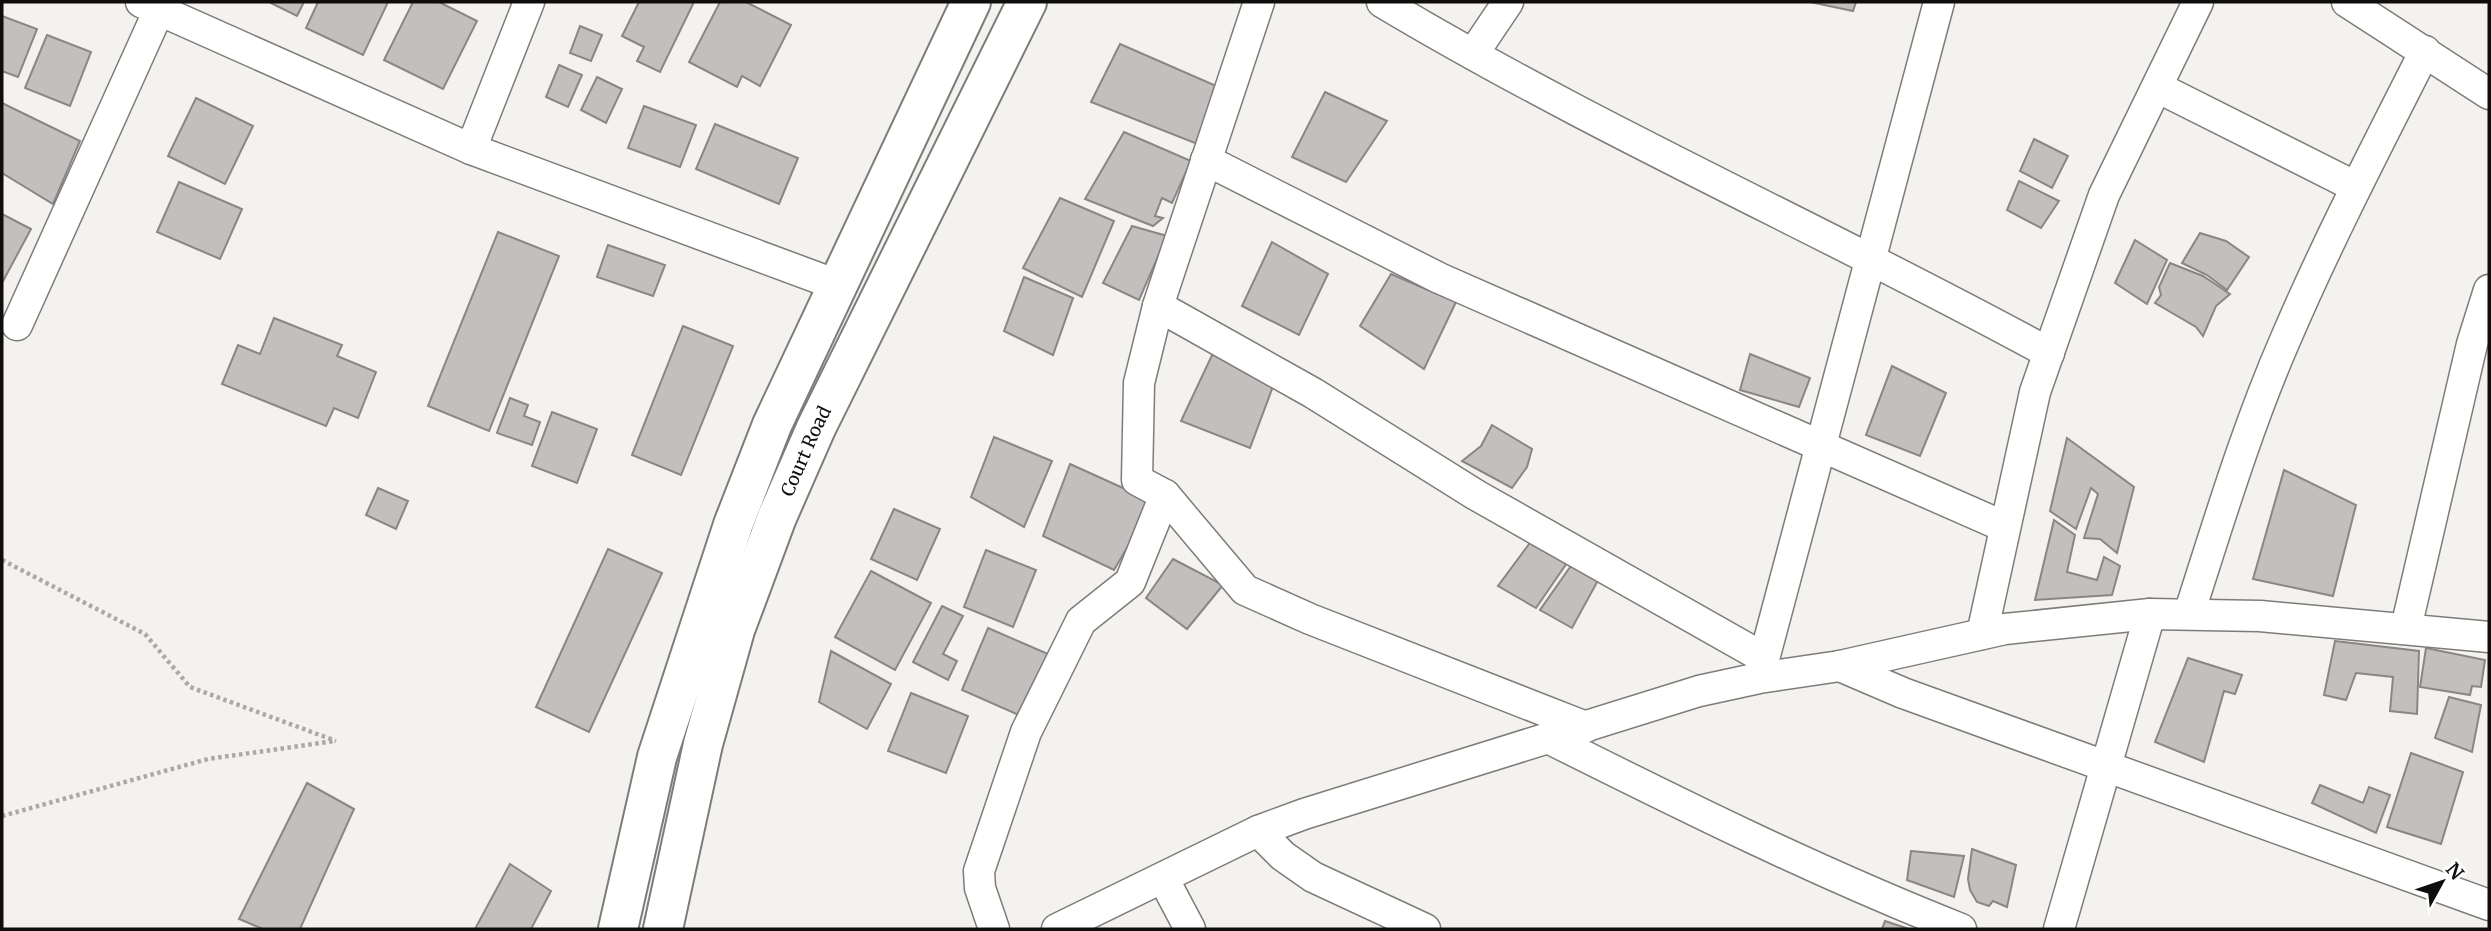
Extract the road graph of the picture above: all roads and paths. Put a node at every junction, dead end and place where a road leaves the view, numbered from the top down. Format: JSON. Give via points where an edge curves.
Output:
{"nodes":[{"id":1,"x":529,"y":2,"type":"edge"},
{"id":2,"x":971,"y":2,"type":"edge"},
{"id":3,"x":1027,"y":2,"type":"edge"},
{"id":4,"x":1259,"y":2,"type":"edge"},
{"id":5,"x":1382,"y":2,"type":"edge"},
{"id":6,"x":1508,"y":2,"type":"edge"},
{"id":7,"x":1938,"y":2,"type":"edge"},
{"id":8,"x":2198,"y":2,"type":"edge"},
{"id":9,"x":2347,"y":2,"type":"edge"},
{"id":10,"x":150,"y":6,"type":"edge"},
{"id":11,"x":2391,"y":13,"type":"edge"},
{"id":12,"x":2425,"y":51,"type":"junction"},
{"id":13,"x":1473,"y":54,"type":"junction"},
{"id":14,"x":2159,"y":88,"type":"junction"},
{"id":15,"x":2489,"y":94,"type":"edge"},
{"id":16,"x":471,"y":149,"type":"junction"},
{"id":17,"x":1206,"y":160,"type":"junction"},
{"id":18,"x":2356,"y":187,"type":"junction"},
{"id":19,"x":1868,"y":260,"type":"junction"},
{"id":20,"x":837,"y":285,"type":"junction"},
{"id":21,"x":2489,"y":290,"type":"edge"},
{"id":22,"x":1158,"y":306,"type":"junction"},
{"id":23,"x":17,"y":325,"type":"dead end"},
{"id":24,"x":2049,"y":353,"type":"junction"},
{"id":25,"x":1818,"y":445,"type":"junction"},
{"id":26,"x":1166,"y":495,"type":"junction"},
{"id":27,"x":2005,"y":527,"type":"junction"},
{"id":28,"x":2,"y":560,"type":"edge"},
{"id":29,"x":2150,"y":614,"type":"junction"},
{"id":30,"x":2189,"y":614,"type":"junction"},
{"id":31,"x":2406,"y":628,"type":"junction"},
{"id":32,"x":1982,"y":634,"type":"junction"},
{"id":33,"x":2489,"y":637,"type":"edge"},
{"id":34,"x":1840,"y":666,"type":"junction"},
{"id":35,"x":1761,"y":668,"type":"junction"},
{"id":36,"x":1586,"y":727,"type":"junction"},
{"id":37,"x":1548,"y":738,"type":"junction"},
{"id":38,"x":2104,"y":766,"type":"junction"},
{"id":39,"x":2,"y":816,"type":"edge"},
{"id":40,"x":1258,"y":831,"type":"junction"},
{"id":41,"x":1163,"y":878,"type":"junction"},
{"id":42,"x":2489,"y":905,"type":"edge"},
{"id":43,"x":618,"y":929,"type":"edge"},
{"id":44,"x":663,"y":929,"type":"edge"},
{"id":45,"x":994,"y":929,"type":"edge"},
{"id":46,"x":1057,"y":929,"type":"edge"},
{"id":47,"x":1190,"y":929,"type":"edge"},
{"id":48,"x":1425,"y":929,"type":"edge"},
{"id":49,"x":1961,"y":929,"type":"edge"},
{"id":50,"x":2059,"y":929,"type":"edge"}],
"edges":[{"from":1,"to":16,"type":"street"},
{"from":2,"to":20,"type":"main road"},
{"from":3,"to":44,"type":"main road","name":"Court Road","via":[[816,428],[777,517],[710,719]]},
{"from":4,"to":17,"type":"street"},
{"from":5,"to":13,"type":"street"},
{"from":6,"to":13,"type":"street"},
{"from":7,"to":19,"type":"street"},
{"from":8,"to":14,"type":"street"},
{"from":9,"to":11,"type":"street"},
{"from":10,"to":16,"type":"street"},
{"from":10,"to":23,"type":"street"},
{"from":11,"to":12,"type":"street"},
{"from":12,"to":15,"type":"street"},
{"from":12,"to":18,"type":"street"},
{"from":13,"to":19,"type":"street"},
{"from":14,"to":18,"type":"street"},
{"from":14,"to":24,"type":"street","via":[[2104,195]]},
{"from":16,"to":20,"type":"street"},
{"from":17,"to":22,"type":"street"},
{"from":17,"to":25,"type":"street","via":[[1439,278]]},
{"from":18,"to":30,"type":"street","via":[[2286,339],[2247,439]]},
{"from":19,"to":24,"type":"street"},
{"from":19,"to":25,"type":"street"},
{"from":20,"to":43,"type":"main road","via":[[772,425],[733,525],[657,757]]},
{"from":21,"to":31,"type":"street","via":[[2472,344]]},
{"from":22,"to":26,"type":"street","via":[[1139,383],[1136,480]]},
{"from":22,"to":35,"type":"street","via":[[1313,393]]},
{"from":24,"to":27,"type":"street","via":[[2035,392]]},
{"from":25,"to":27,"type":"street"},
{"from":25,"to":35,"type":"street"},
{"from":26,"to":36,"type":"street","via":[[1245,590]]},
{"from":26,"to":45,"type":"street","via":[[1130,582],[1081,621],[1026,732],[979,872]]},
{"from":27,"to":32,"type":"street"},
{"from":28,"to":39,"type":"path","via":[[145,634],[190,687],[336,741],[208,759]]},
{"from":29,"to":30,"type":"street"},
{"from":29,"to":32,"type":"street"},
{"from":29,"to":38,"type":"street"},
{"from":30,"to":31,"type":"street"},
{"from":31,"to":33,"type":"street"},
{"from":32,"to":34,"type":"street"},
{"from":34,"to":35,"type":"street"},
{"from":34,"to":38,"type":"street"},
{"from":35,"to":36,"type":"street"},
{"from":36,"to":37,"type":"street"},
{"from":37,"to":40,"type":"street"},
{"from":37,"to":49,"type":"street","via":[[1724,827]]},
{"from":38,"to":42,"type":"street"},
{"from":38,"to":50,"type":"street"},
{"from":40,"to":41,"type":"street"},
{"from":40,"to":48,"type":"street","via":[[1313,877]]},
{"from":41,"to":46,"type":"street"},
{"from":41,"to":47,"type":"street"}]}
